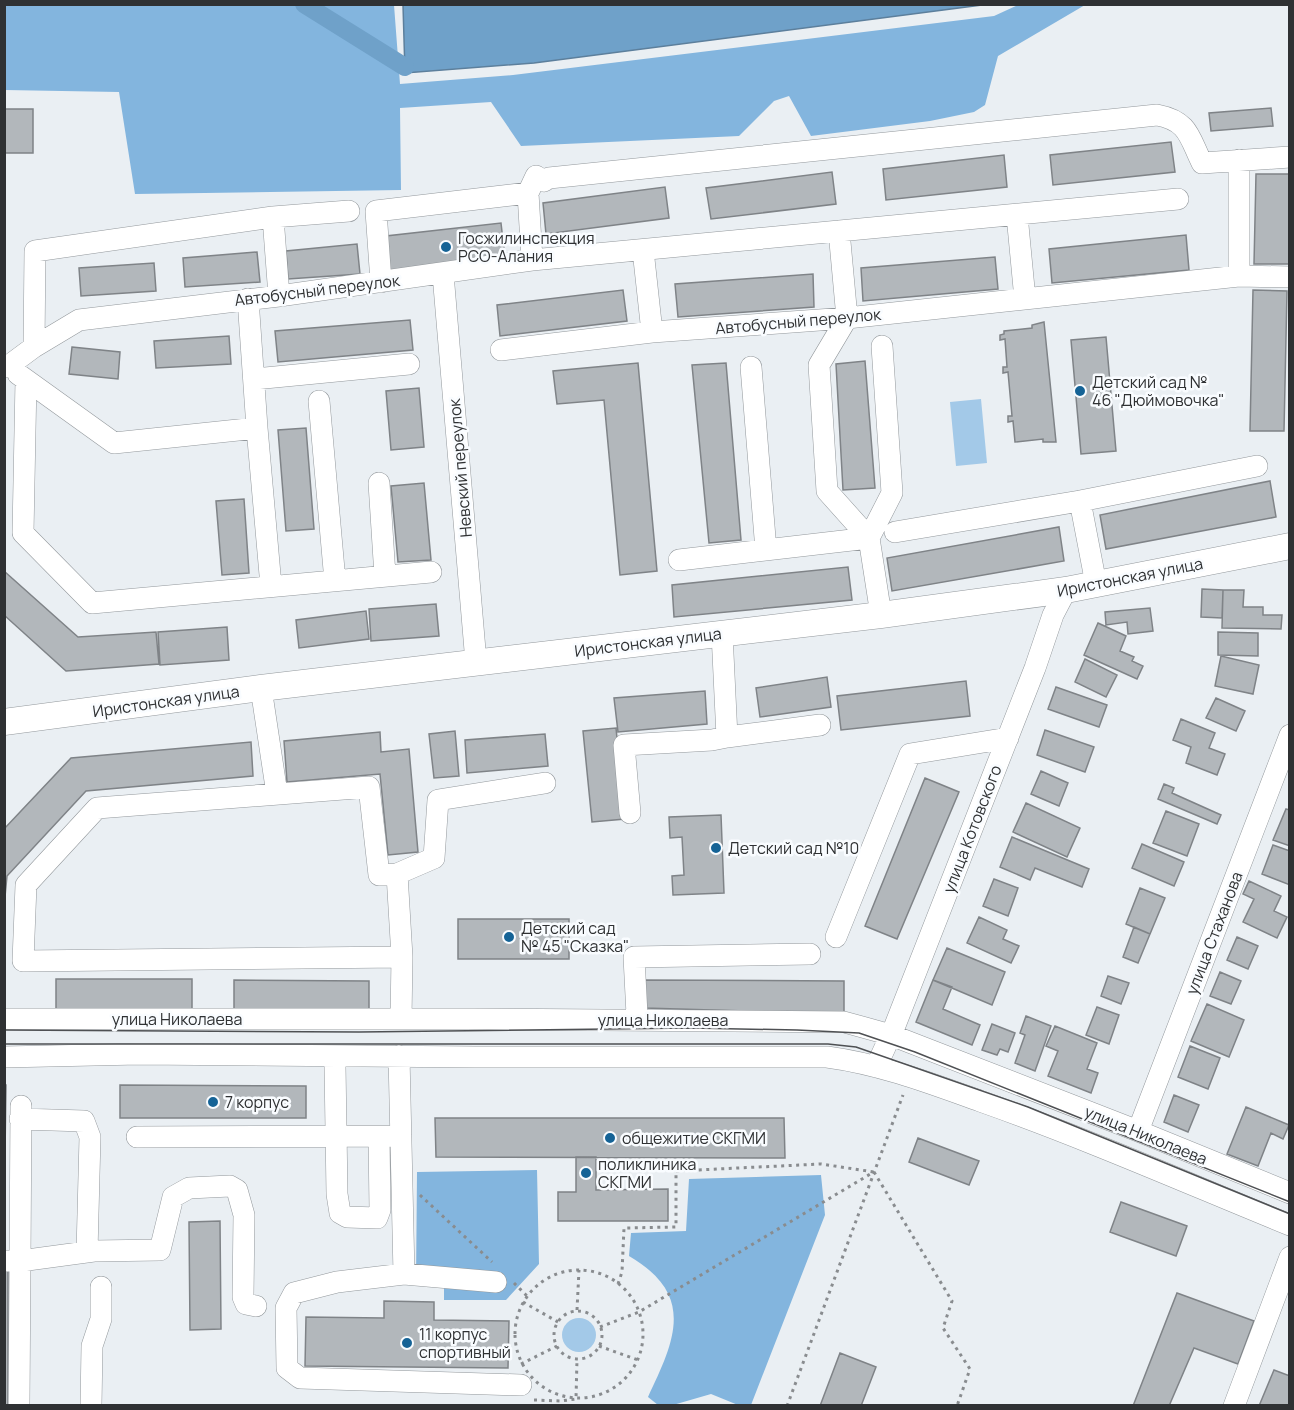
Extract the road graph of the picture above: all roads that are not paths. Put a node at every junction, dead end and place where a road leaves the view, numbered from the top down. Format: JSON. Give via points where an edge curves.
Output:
{"nodes":[{"id":1,"x":1290,"y":157,"type":"edge"},
{"id":2,"x":1239,"y":160,"type":"junction"},
{"id":3,"x":528,"y":193,"type":"junction"},
{"id":4,"x":1178,"y":199,"type":"dead end"},
{"id":5,"x":349,"y":211,"type":"dead end"},
{"id":6,"x":1017,"y":215,"type":"junction"},
{"id":7,"x":273,"y":217,"type":"junction"},
{"id":8,"x":840,"y":231,"type":"junction"},
{"id":9,"x":643,"y":250,"type":"junction"},
{"id":10,"x":532,"y":260,"type":"junction"},
{"id":11,"x":443,"y":274,"type":"junction"},
{"id":12,"x":1239,"y":276,"type":"junction"},
{"id":13,"x":1290,"y":277,"type":"edge"},
{"id":14,"x":381,"y":282,"type":"junction"},
{"id":15,"x":279,"y":296,"type":"junction"},
{"id":16,"x":248,"y":299,"type":"junction"},
{"id":17,"x":1025,"y":299,"type":"junction"},
{"id":18,"x":847,"y":318,"type":"junction"},
{"id":19,"x":652,"y":332,"type":"junction"},
{"id":20,"x":33,"y":346,"type":"junction"},
{"id":21,"x":882,"y":346,"type":"dead end"},
{"id":22,"x":501,"y":350,"type":"dead end"},
{"id":23,"x":409,"y":364,"type":"dead end"},
{"id":24,"x":6,"y":367,"type":"edge"},
{"id":25,"x":751,"y":367,"type":"dead end"},
{"id":26,"x":254,"y":379,"type":"junction"},
{"id":27,"x":26,"y":380,"type":"junction"},
{"id":28,"x":319,"y":401,"type":"dead end"},
{"id":29,"x":257,"y":428,"type":"junction"},
{"id":30,"x":1257,"y":466,"type":"dead end"},
{"id":31,"x":379,"y":483,"type":"dead end"},
{"id":32,"x":1080,"y":501,"type":"junction"},
{"id":33,"x":895,"y":532,"type":"dead end"},
{"id":34,"x":869,"y":538,"type":"junction"},
{"id":35,"x":1290,"y":546,"type":"edge"},
{"id":36,"x":766,"y":550,"type":"junction"},
{"id":37,"x":679,"y":560,"type":"dead end"},
{"id":38,"x":431,"y":572,"type":"dead end"},
{"id":39,"x":385,"y":576,"type":"junction"},
{"id":40,"x":334,"y":581,"type":"junction"},
{"id":41,"x":1096,"y":584,"type":"junction"},
{"id":42,"x":271,"y":586,"type":"junction"},
{"id":43,"x":1066,"y":590,"type":"junction"},
{"id":44,"x":880,"y":615,"type":"junction"},
{"id":45,"x":722,"y":633,"type":"junction"},
{"id":46,"x":476,"y":662,"type":"junction"},
{"id":47,"x":261,"y":688,"type":"junction"},
{"id":48,"x":4,"y":722,"type":"edge"},
{"id":49,"x":820,"y":725,"type":"dead end"},
{"id":50,"x":1290,"y":735,"type":"edge"},
{"id":51,"x":727,"y":737,"type":"junction"},
{"id":52,"x":1008,"y":738,"type":"junction"},
{"id":53,"x":545,"y":783,"type":"dead end"},
{"id":54,"x":277,"y":794,"type":"junction"},
{"id":55,"x":630,"y":813,"type":"dead end"},
{"id":56,"x":397,"y":874,"type":"junction"},
{"id":57,"x":836,"y":937,"type":"dead end"},
{"id":58,"x":810,"y":954,"type":"dead end"},
{"id":59,"x":402,"y":957,"type":"junction"},
{"id":60,"x":4,"y":1019,"type":"edge"},
{"id":61,"x":401,"y":1019,"type":"junction"},
{"id":62,"x":634,"y":1020,"type":"junction"},
{"id":63,"x":891,"y":1035,"type":"junction"},
{"id":64,"x":399,"y":1056,"type":"junction"},
{"id":65,"x":4,"y":1057,"type":"edge"},
{"id":66,"x":335,"y":1066,"type":"dead end"},
{"id":67,"x":876,"y":1066,"type":"junction"},
{"id":68,"x":1138,"y":1131,"type":"junction"},
{"id":69,"x":401,"y":1136,"type":"junction"},
{"id":70,"x":137,"y":1137,"type":"dead end"},
{"id":71,"x":335,"y":1137,"type":"junction"},
{"id":72,"x":380,"y":1137,"type":"junction"},
{"id":73,"x":1290,"y":1192,"type":"edge"},
{"id":74,"x":1290,"y":1226,"type":"edge"},
{"id":75,"x":87,"y":1252,"type":"junction"},
{"id":76,"x":1290,"y":1257,"type":"edge"},
{"id":77,"x":12,"y":1261,"type":"edge"},
{"id":78,"x":404,"y":1274,"type":"junction"},
{"id":79,"x":501,"y":1276,"type":"road end"},
{"id":80,"x":101,"y":1287,"type":"dead end"},
{"id":81,"x":256,"y":1306,"type":"dead end"},
{"id":82,"x":521,"y":1385,"type":"dead end"},
{"id":83,"x":19,"y":1406,"type":"edge"},
{"id":84,"x":92,"y":1406,"type":"edge"},
{"id":85,"x":1234,"y":1406,"type":"edge"}],
"edges":[{"from":1,"to":2,"type":"street"},
{"from":2,"to":3,"type":"street","via":[[1202,163],[1183,125],[1157,115],[544,181],[537,176]]},
{"from":2,"to":12,"type":"street"},
{"from":3,"to":10,"type":"street"},
{"from":3,"to":14,"type":"street","via":[[376,211]]},
{"from":4,"to":6,"type":"street","name":"Автобусный переулок"},
{"from":5,"to":7,"type":"street"},
{"from":6,"to":8,"type":"street","name":"Автобусный переулок"},
{"from":6,"to":17,"type":"street"},
{"from":7,"to":15,"type":"street"},
{"from":7,"to":20,"type":"street","via":[[35,244]]},
{"from":8,"to":9,"type":"street","name":"Автобусный переулок"},
{"from":8,"to":18,"type":"street"},
{"from":9,"to":10,"type":"street","name":"Автобусный переулок"},
{"from":9,"to":19,"type":"street"},
{"from":10,"to":11,"type":"street","name":"Автобусный переулок"},
{"from":11,"to":14,"type":"street","name":"Автобусный переулок"},
{"from":11,"to":46,"type":"street","name":"Невский переулок"},
{"from":12,"to":13,"type":"street","name":"Автобусный переулок"},
{"from":12,"to":17,"type":"street","name":"Автобусный переулок"},
{"from":14,"to":15,"type":"street","name":"Автобусный переулок"},
{"from":15,"to":16,"type":"street","name":"Автобусный переулок"},
{"from":16,"to":20,"type":"street","name":"Автобусный переулок","via":[[79,320]]},
{"from":16,"to":26,"type":"street"},
{"from":17,"to":18,"type":"street","name":"Автобусный переулок"},
{"from":18,"to":19,"type":"street","name":"Автобусный переулок"},
{"from":18,"to":34,"type":"street","via":[[819,365],[827,491]]},
{"from":19,"to":22,"type":"street","name":"Автобусный переулок"},
{"from":20,"to":24,"type":"street","name":"Автобусный переулок"},
{"from":21,"to":34,"type":"street","via":[[892,493]]},
{"from":23,"to":26,"type":"street"},
{"from":24,"to":27,"type":"street"},
{"from":25,"to":36,"type":"street"},
{"from":26,"to":29,"type":"street"},
{"from":27,"to":29,"type":"street","via":[[114,443]]},
{"from":27,"to":42,"type":"street","via":[[23,533],[92,603]]},
{"from":28,"to":40,"type":"street"},
{"from":29,"to":42,"type":"street"},
{"from":30,"to":32,"type":"street"},
{"from":31,"to":39,"type":"street"},
{"from":32,"to":33,"type":"street"},
{"from":32,"to":41,"type":"street"},
{"from":34,"to":36,"type":"street"},
{"from":34,"to":44,"type":"street"},
{"from":35,"to":41,"type":"main road","name":"Иристонская улица"},
{"from":36,"to":37,"type":"street"},
{"from":38,"to":39,"type":"street"},
{"from":39,"to":40,"type":"street"},
{"from":40,"to":42,"type":"street"},
{"from":41,"to":43,"type":"main road","name":"Иристонская улица"},
{"from":43,"to":44,"type":"main road","name":"Иристонская улица"},
{"from":43,"to":52,"type":"street","name":"улица Котовского"},
{"from":44,"to":45,"type":"main road","name":"Иристонская улица"},
{"from":45,"to":46,"type":"main road","name":"Иристонская улица"},
{"from":45,"to":51,"type":"street"},
{"from":46,"to":47,"type":"main road","name":"Иристонская улица"},
{"from":47,"to":48,"type":"main road","name":"Иристонская улица"},
{"from":47,"to":54,"type":"street"},
{"from":49,"to":51,"type":"street"},
{"from":50,"to":68,"type":"street","name":"улица Стаханова"},
{"from":51,"to":55,"type":"street","via":[[624,745]]},
{"from":52,"to":57,"type":"street","via":[[910,754]]},
{"from":52,"to":63,"type":"street","name":"улица Котовского"},
{"from":53,"to":56,"type":"street","via":[[438,800],[434,858]]},
{"from":54,"to":56,"type":"street","via":[[369,787],[379,875]]},
{"from":54,"to":59,"type":"street","via":[[98,808],[26,885],[23,961]]},
{"from":56,"to":59,"type":"street"},
{"from":58,"to":62,"type":"street","via":[[634,957]]},
{"from":59,"to":61,"type":"street"},
{"from":60,"to":61,"type":"street","name":"улица Николаева"},
{"from":61,"to":62,"type":"street","name":"улица Николаева"},
{"from":62,"to":63,"type":"street","name":"улица Николаева","via":[[844,1022]]},
{"from":63,"to":67,"type":"street","name":"улица Котовского"},
{"from":63,"to":68,"type":"street","name":"улица Николаева"},
{"from":64,"to":65,"type":"street","name":"улица Николаева"},
{"from":64,"to":67,"type":"street","name":"улица Николаева","via":[[827,1057]]},
{"from":64,"to":69,"type":"street"},
{"from":66,"to":71,"type":"street"},
{"from":67,"to":74,"type":"street","name":"улица Николаева","via":[[1049,1125]]},
{"from":68,"to":73,"type":"street","name":"улица Николаева"},
{"from":69,"to":72,"type":"street"},
{"from":69,"to":78,"type":"street"},
{"from":70,"to":71,"type":"street"},
{"from":71,"to":72,"type":"street"},
{"from":71,"to":72,"type":"street","via":[[340,1213],[368,1218],[377,1218],[380,1210]]},
{"from":75,"to":77,"type":"street"},
{"from":75,"to":77,"type":"street","via":[[90,1137],[84,1120],[20,1112]]},
{"from":75,"to":81,"type":"street","via":[[160,1250],[173,1197],[189,1188],[230,1186],[237,1190],[244,1215],[243,1297],[246,1304]]},
{"from":76,"to":85,"type":"street"},
{"from":77,"to":83,"type":"street"},
{"from":78,"to":79,"type":"street"},
{"from":78,"to":82,"type":"street","via":[[337,1282],[294,1293],[286,1308],[287,1368],[300,1378]]},
{"from":80,"to":84,"type":"street","via":[[101,1319],[92,1346]]}]}
